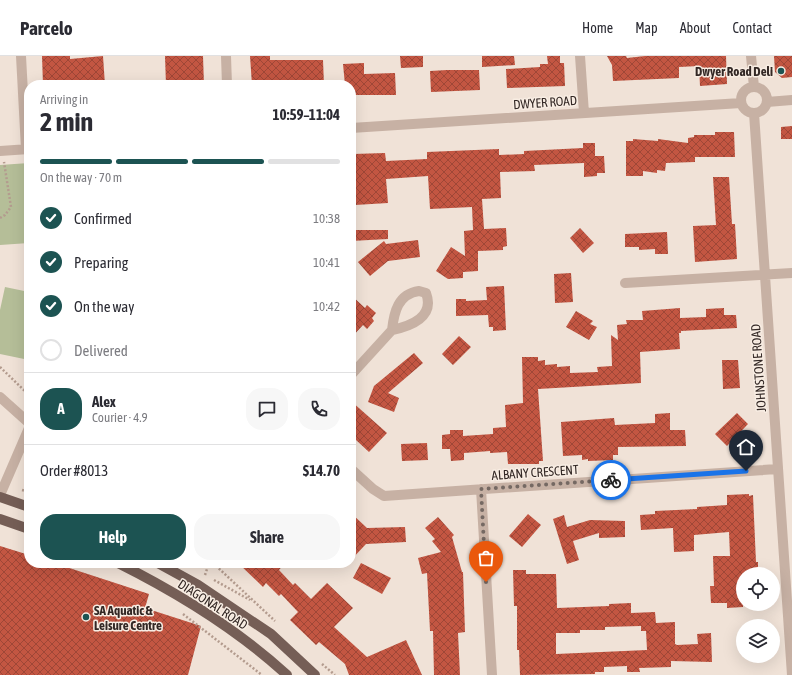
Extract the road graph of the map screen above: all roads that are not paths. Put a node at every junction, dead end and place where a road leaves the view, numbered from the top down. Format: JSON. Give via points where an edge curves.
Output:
{"nodes":[{"id":1,"x":20,"y":56,"type":"edge"},
{"id":2,"x":226,"y":56,"type":"edge"},
{"id":3,"x":580,"y":56,"type":"edge"},
{"id":4,"x":751,"y":56,"type":"edge"},
{"id":5,"x":228,"y":80,"type":"edge"},
{"id":6,"x":754,"y":87,"type":"junction"},
{"id":7,"x":792,"y":100,"type":"edge"},
{"id":8,"x":24,"y":102,"type":"edge"},
{"id":9,"x":767,"y":102,"type":"junction"},
{"id":10,"x":741,"y":103,"type":"junction"},
{"id":11,"x":584,"y":113,"type":"junction"},
{"id":12,"x":754,"y":113,"type":"junction"},
{"id":13,"x":356,"y":128,"type":"edge"},
{"id":14,"x":24,"y":149,"type":"edge"},
{"id":15,"x":1,"y":151,"type":"edge"},
{"id":16,"x":792,"y":273,"type":"edge"},
{"id":17,"x":765,"y":275,"type":"junction"},
{"id":18,"x":625,"y":283,"type":"dead end"},
{"id":19,"x":392,"y":330,"type":"dead end"},
{"id":20,"x":356,"y":370,"type":"edge"},
{"id":21,"x":0,"y":397,"type":"edge"},
{"id":22,"x":24,"y":419,"type":"edge"},
{"id":23,"x":24,"y":440,"type":"edge"},
{"id":24,"x":778,"y":469,"type":"junction"},
{"id":25,"x":356,"y":474,"type":"edge"},
{"id":26,"x":481,"y":489,"type":"junction"},
{"id":27,"x":0,"y":496,"type":"edge"},
{"id":28,"x":24,"y":505,"type":"edge"},
{"id":29,"x":0,"y":519,"type":"edge"},
{"id":30,"x":24,"y":527,"type":"edge"},
{"id":31,"x":128,"y":568,"type":"edge"},
{"id":32,"x":167,"y":568,"type":"edge"},
{"id":33,"x":287,"y":675,"type":"edge"},
{"id":34,"x":315,"y":675,"type":"edge"},
{"id":35,"x":492,"y":675,"type":"edge"},
{"id":36,"x":792,"y":675,"type":"edge"}],
"edges":[{"from":1,"to":8,"type":"street"},
{"from":2,"to":5,"type":"street"},
{"from":3,"to":11,"type":"street"},
{"from":4,"to":6,"type":"street"},
{"from":6,"to":9,"type":"street","via":[[765,93]]},
{"from":6,"to":10,"type":"street","via":[[745,90],[740,98]]},
{"from":7,"to":9,"type":"street"},
{"from":9,"to":12,"type":"street","via":[[762,110]]},
{"from":10,"to":11,"type":"street","name":"DWYER ROAD"},
{"from":10,"to":12,"type":"street","via":[[746,110]]},
{"from":11,"to":13,"type":"street","name":"DWYER ROAD"},
{"from":12,"to":17,"type":"street","name":"JOHNSTONE ROAD"},
{"from":14,"to":15,"type":"street"},
{"from":16,"to":17,"type":"street"},
{"from":17,"to":18,"type":"street"},
{"from":17,"to":24,"type":"street","name":"JOHNSTONE ROAD"},
{"from":19,"to":20,"type":"street"},
{"from":21,"to":22,"type":"street"},
{"from":23,"to":27,"type":"street"},
{"from":24,"to":26,"type":"street","name":"ALBANY CRESCENT"},
{"from":24,"to":36,"type":"street","name":"JOHNSTONE ROAD"},
{"from":25,"to":26,"type":"street","name":"ALBANY CRESCENT","via":[[384,496]]},
{"from":26,"to":35,"type":"street"},
{"from":27,"to":28,"type":"main road"},
{"from":29,"to":30,"type":"main road"},
{"from":31,"to":33,"type":"main road","name":"DIAGONAL ROAD","via":[[149,578],[218,622],[250,644]]},
{"from":32,"to":34,"type":"main road","name":"DIAGONAL ROAD","via":[[198,585],[271,634]]}]}
